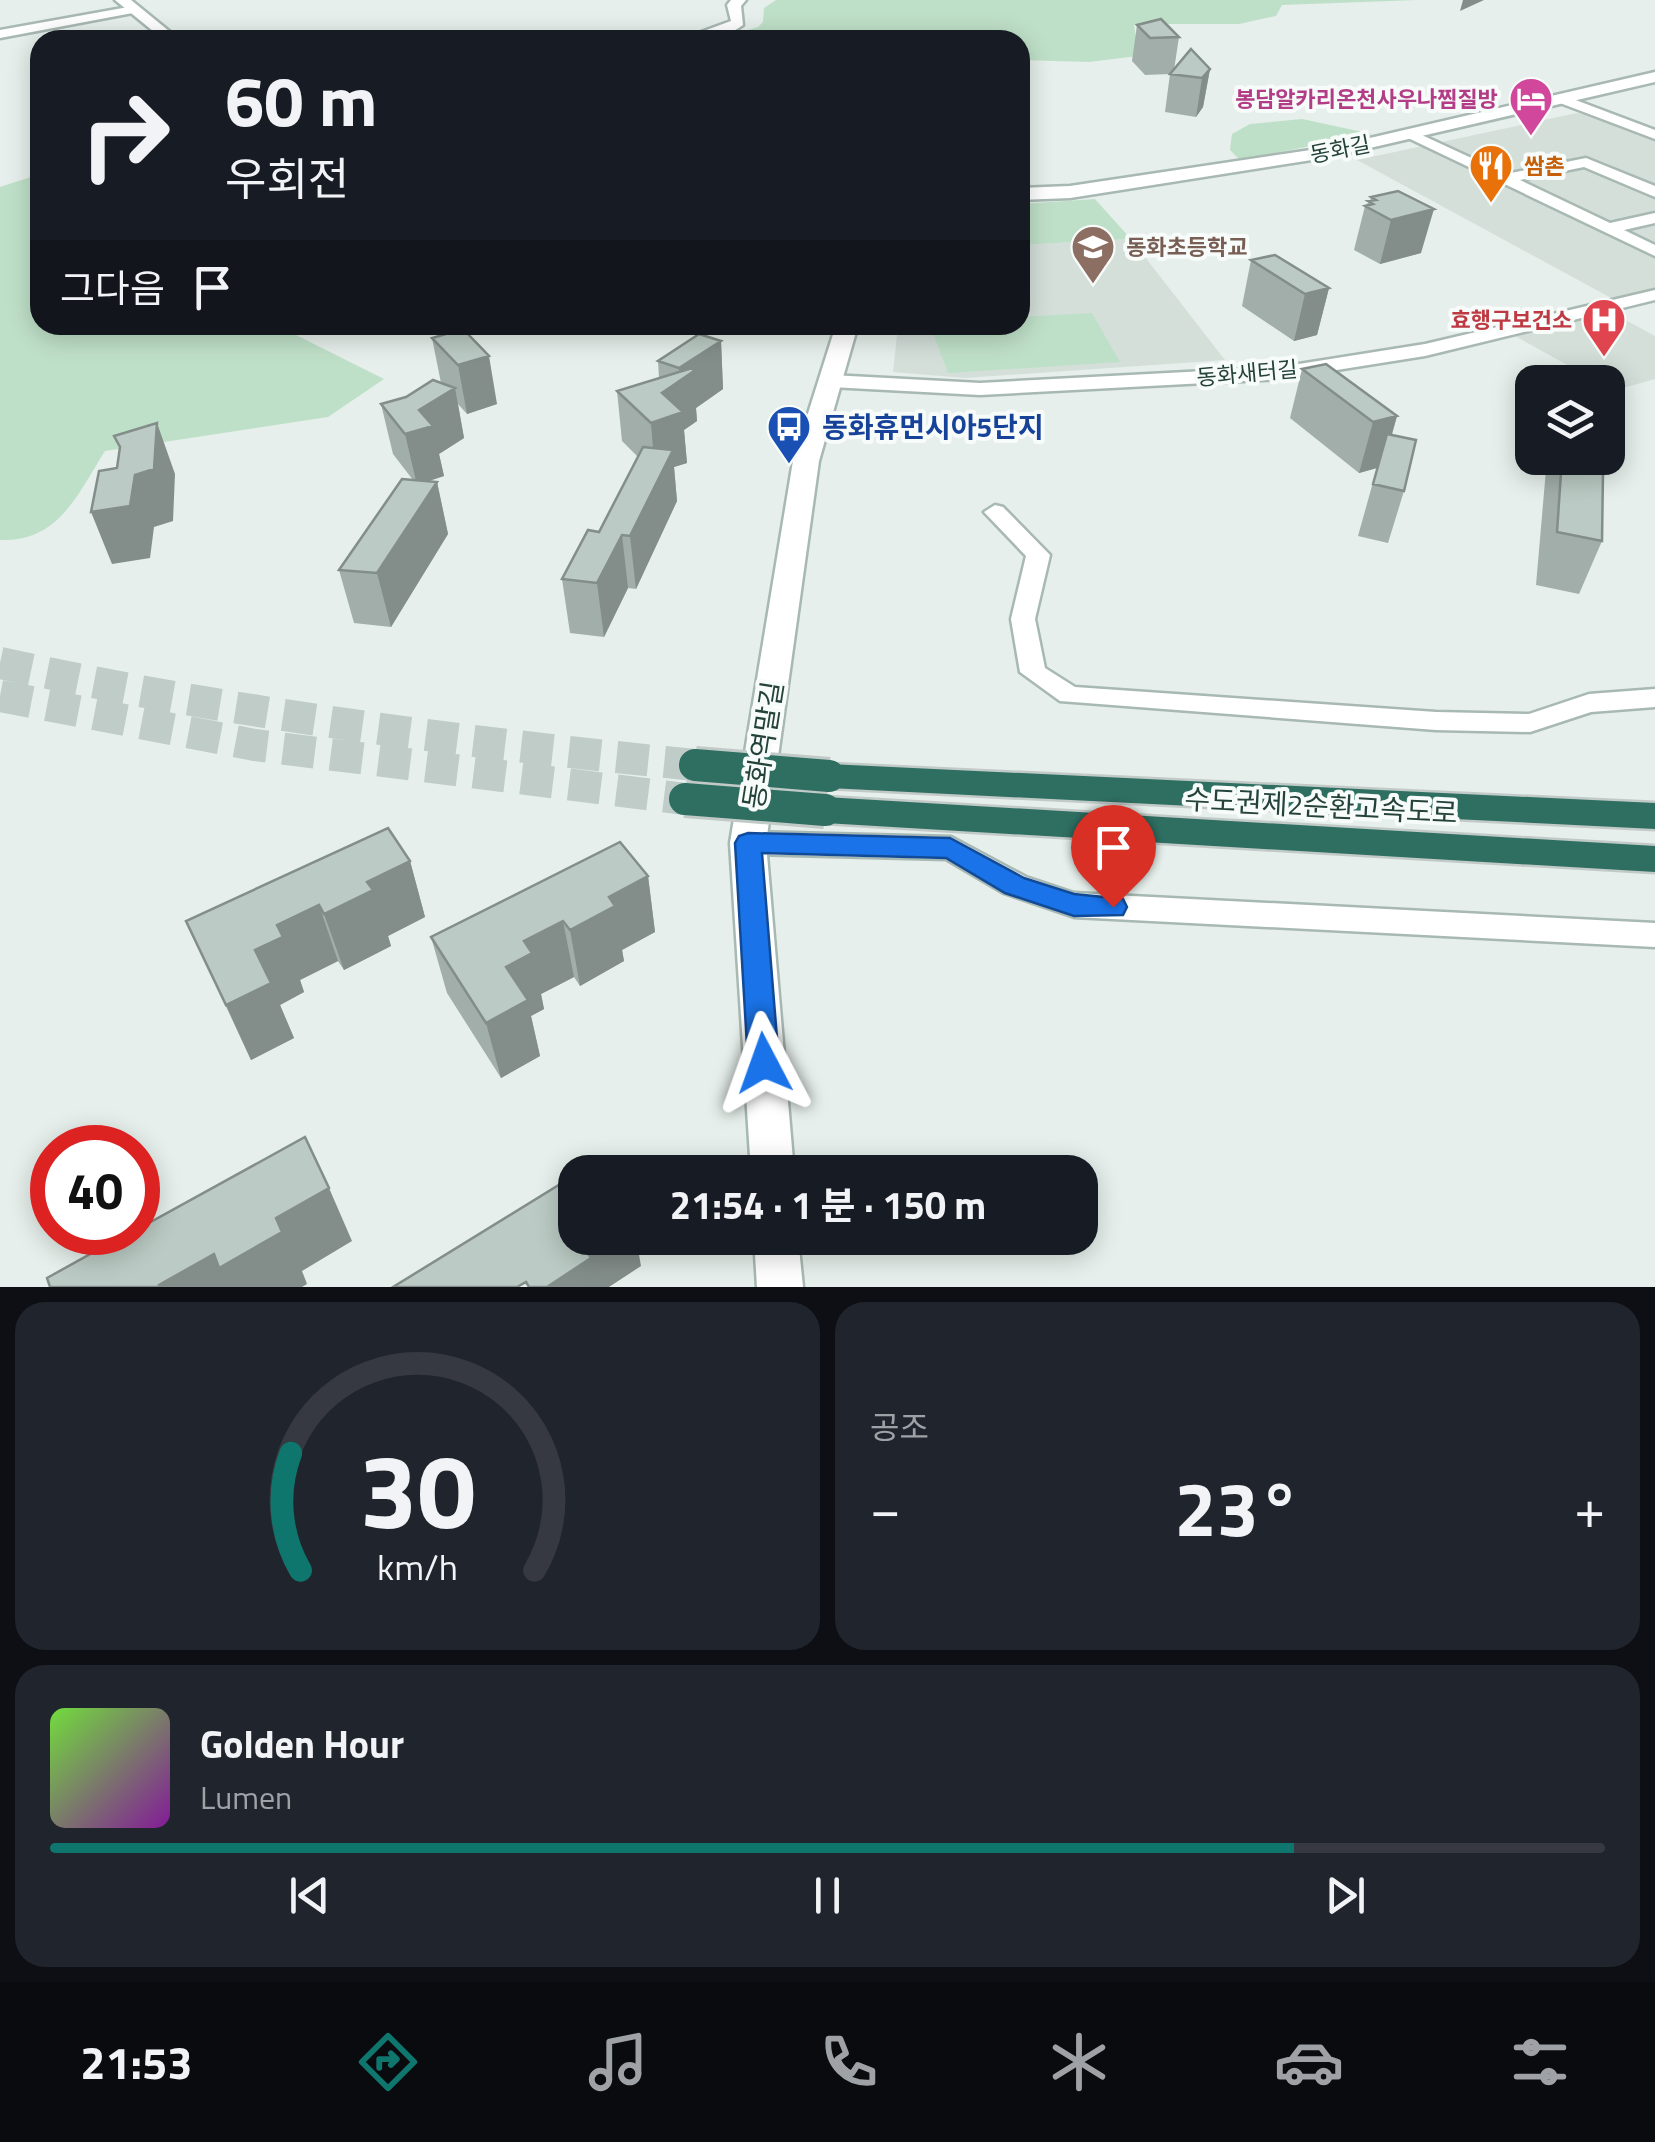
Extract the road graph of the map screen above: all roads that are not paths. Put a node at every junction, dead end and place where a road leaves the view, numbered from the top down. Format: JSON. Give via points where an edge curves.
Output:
{"nodes":[{"id":1,"x":739,"y":0,"type":"edge"},
{"id":2,"x":128,"y":5,"type":"edge"},
{"id":3,"x":160,"y":30,"type":"edge"},
{"id":4,"x":727,"y":30,"type":"edge"},
{"id":5,"x":0,"y":34,"type":"edge"},
{"id":6,"x":1655,"y":77,"type":"edge"},
{"id":7,"x":1565,"y":100,"type":"junction"},
{"id":8,"x":1411,"y":134,"type":"junction"},
{"id":9,"x":1655,"y":135,"type":"edge"},
{"id":10,"x":1504,"y":180,"type":"junction"},
{"id":11,"x":1650,"y":187,"type":"edge"},
{"id":12,"x":1030,"y":194,"type":"edge"},
{"id":13,"x":1655,"y":218,"type":"edge"},
{"id":14,"x":1611,"y":228,"type":"junction"},
{"id":15,"x":1655,"y":252,"type":"edge"},
{"id":16,"x":1655,"y":295,"type":"edge"},
{"id":17,"x":844,"y":335,"type":"edge"},
{"id":18,"x":831,"y":382,"type":"junction"},
{"id":19,"x":995,"y":512,"type":"dead end"},
{"id":20,"x":1655,"y":698,"type":"edge"},
{"id":21,"x":694,"y":766,"type":"tunnel mouth"},
{"id":22,"x":827,"y":793,"type":"junction"},
{"id":23,"x":685,"y":800,"type":"tunnel mouth"},
{"id":24,"x":1655,"y":816,"type":"edge"},
{"id":25,"x":748,"y":843,"type":"junction"},
{"id":26,"x":1655,"y":859,"type":"edge"},
{"id":27,"x":1655,"y":935,"type":"edge"},
{"id":28,"x":771,"y":1155,"type":"edge"},
{"id":29,"x":777,"y":1255,"type":"edge"},
{"id":30,"x":780,"y":1287,"type":"edge"}],
"edges":[{"from":1,"to":4,"type":"street","via":[[738,22]]},
{"from":2,"to":3,"type":"street"},
{"from":2,"to":5,"type":"street"},
{"from":6,"to":7,"type":"street","name":"동화길"},
{"from":7,"to":8,"type":"street","name":"동화길"},
{"from":7,"to":9,"type":"street"},
{"from":8,"to":10,"type":"street"},
{"from":8,"to":12,"type":"street","name":"동화길","via":[[1312,155]]},
{"from":10,"to":11,"type":"street","via":[[1586,162]]},
{"from":10,"to":14,"type":"street"},
{"from":13,"to":14,"type":"street"},
{"from":14,"to":15,"type":"street"},
{"from":16,"to":18,"type":"street","name":"동화새터길","via":[[1425,350],[1280,373],[980,388]]},
{"from":17,"to":18,"type":"street","name":"동화역말길"},
{"from":18,"to":25,"type":"street","name":"동화역말길","via":[[806,461]]},
{"from":19,"to":20,"type":"street","via":[[1038,555],[1023,618],[1033,672],[1069,694],[1530,723],[1588,703]]},
{"from":21,"to":22,"type":"highway","name":"수도권제2순환고속도로","bridge":true},
{"from":22,"to":23,"type":"highway","name":"수도권제2순환고속도로","bridge":true},
{"from":22,"to":24,"type":"highway","name":"수도권제2순환고속도로"},
{"from":22,"to":26,"type":"highway","name":"수도권제2순환고속도로"},
{"from":25,"to":27,"type":"street","via":[[950,848],[1014,885],[1074,905]]},
{"from":25,"to":28,"type":"street","name":"동화역말길"},
{"from":29,"to":30,"type":"street"}]}
